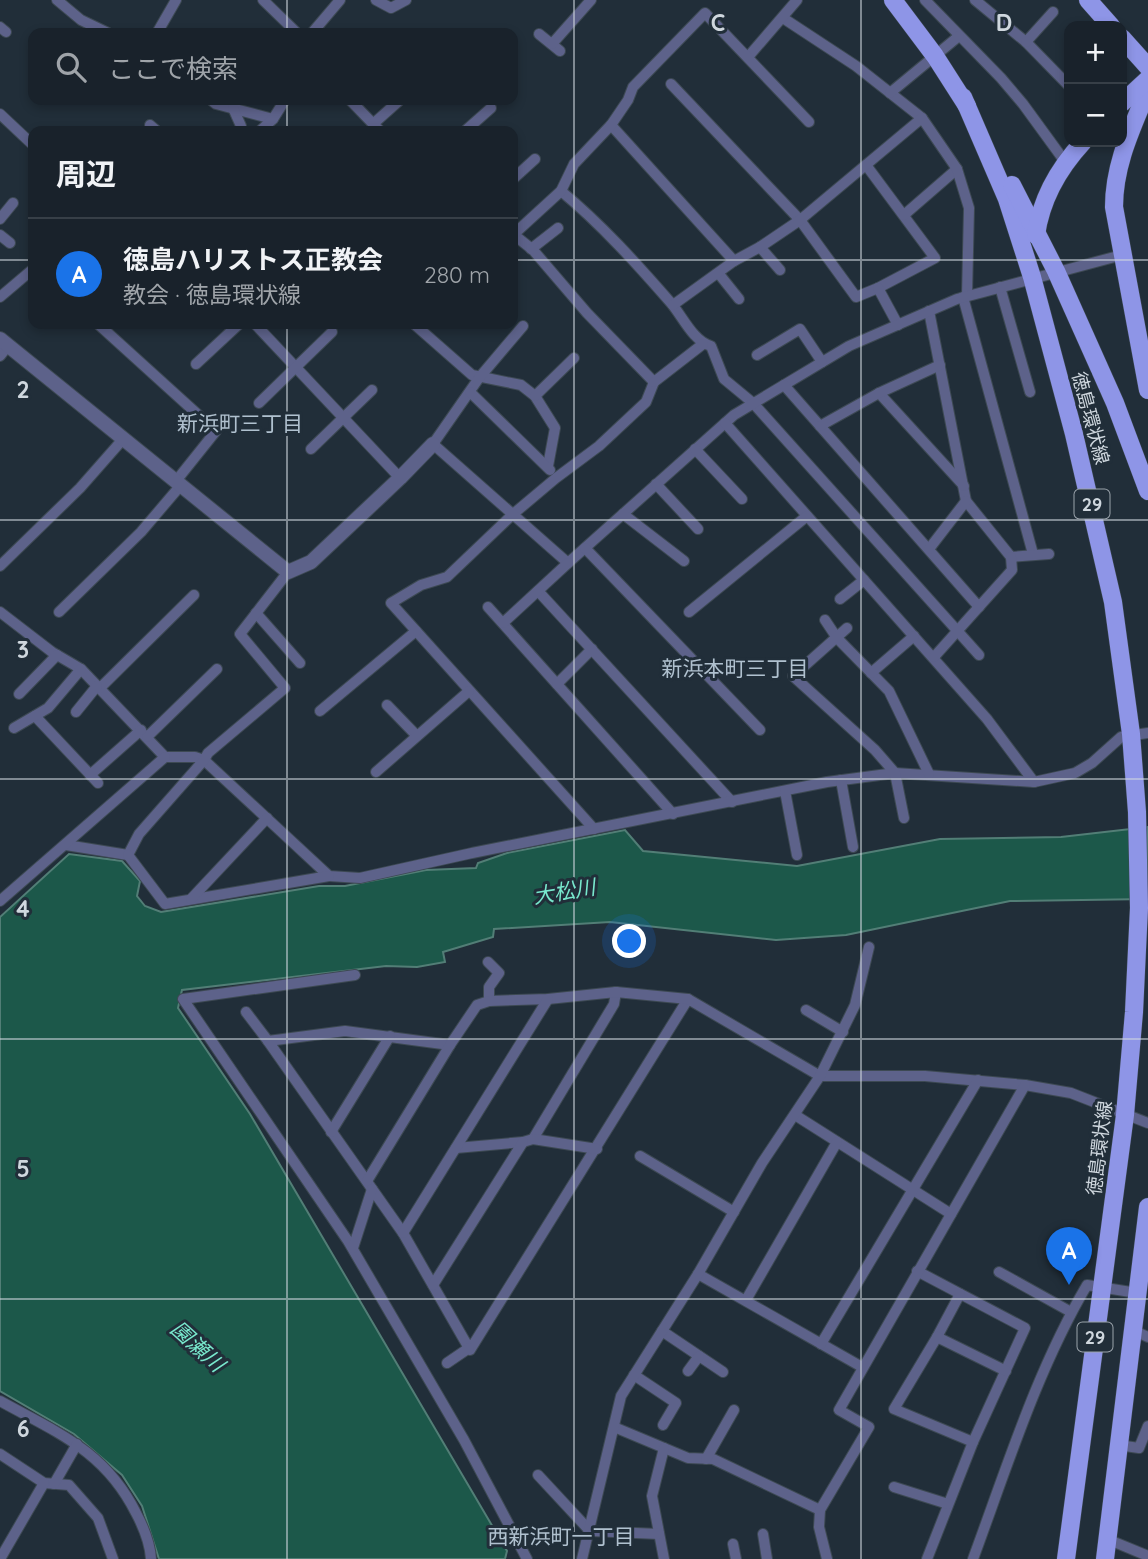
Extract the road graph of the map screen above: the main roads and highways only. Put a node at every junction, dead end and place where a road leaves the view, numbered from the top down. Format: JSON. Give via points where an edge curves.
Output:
{"nodes":[{"id":1,"x":893,"y":0,"type":"edge"},
{"id":2,"x":1089,"y":1,"type":"edge"},
{"id":3,"x":1107,"y":21,"type":"edge"},
{"id":4,"x":1127,"y":44,"type":"edge"},
{"id":5,"x":1148,"y":67,"type":"edge"},
{"id":6,"x":1148,"y":79,"type":"edge"},
{"id":7,"x":1148,"y":89,"type":"edge"},
{"id":8,"x":962,"y":97,"type":"junction"},
{"id":9,"x":1127,"y":98,"type":"edge"},
{"id":10,"x":1079,"y":147,"type":"edge"},
{"id":11,"x":1036,"y":232,"type":"junction"},
{"id":12,"x":1032,"y":277,"type":"junction"},
{"id":13,"x":1147,"y":381,"type":"edge"},
{"id":14,"x":1148,"y":491,"type":"edge"},
{"id":15,"x":1140,"y":733,"type":"edge"},
{"id":16,"x":1148,"y":1207,"type":"edge"},
{"id":17,"x":1140,"y":1333,"type":"edge"},
{"id":18,"x":1066,"y":1559,"type":"edge"},
{"id":19,"x":1105,"y":1559,"type":"edge"}],
"edges":[{"from":1,"to":8,"type":"main road","name":"徳島環状線","number":"29"},
{"from":2,"to":3,"type":"main road"},
{"from":4,"to":5,"type":"main road"},
{"from":6,"to":9,"type":"main road"},
{"from":7,"to":13,"type":"main road","via":[[1117,171],[1114,207]]},
{"from":8,"to":11,"type":"main road","name":"徳島環状線","number":"29"},
{"from":8,"to":12,"type":"main road","name":"徳島環状線","number":"29","via":[[1007,199]]},
{"from":10,"to":11,"type":"main road","name":"徳島環状線","number":"29","via":[[1044,202]]},
{"from":11,"to":12,"type":"main road","name":"徳島環状線","number":"29"},
{"from":11,"to":14,"type":"main road","name":"徳島環状線","number":"29","via":[[1115,403]]},
{"from":12,"to":15,"type":"main road","name":"徳島環状線","number":"29","via":[[1099,535]]},
{"from":15,"to":18,"type":"main road","name":"徳島環状線","number":"29","via":[[1139,906],[1125,1115]]},
{"from":16,"to":17,"type":"main road","number":"29","via":[[1137,1293]]},
{"from":17,"to":19,"type":"main road","number":"29","via":[[1118,1445]]}]}
